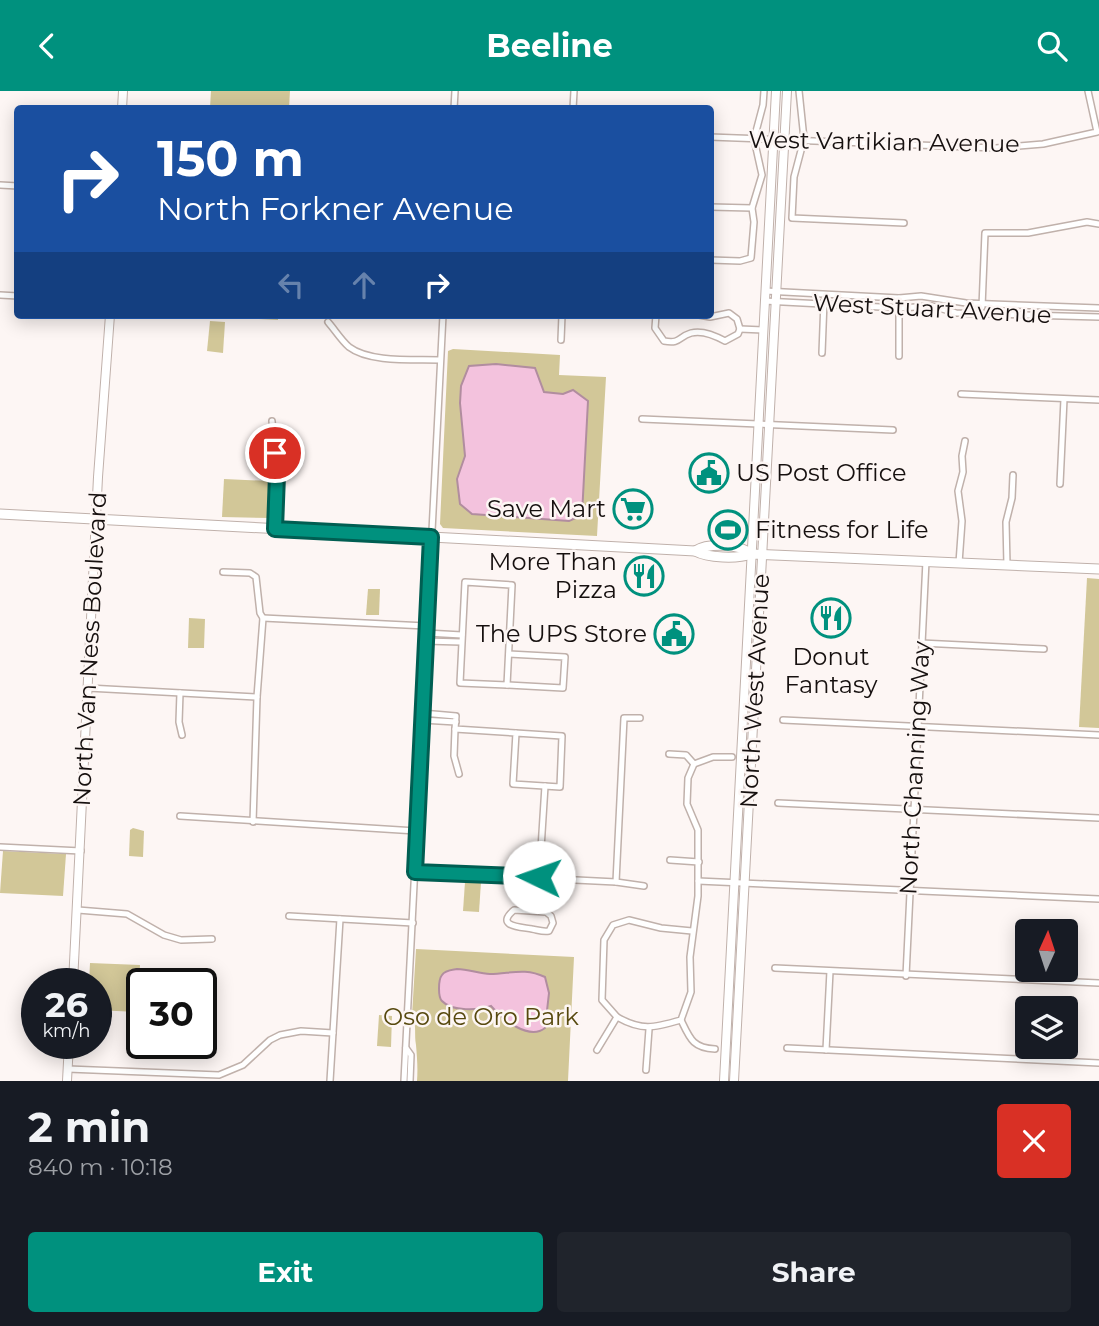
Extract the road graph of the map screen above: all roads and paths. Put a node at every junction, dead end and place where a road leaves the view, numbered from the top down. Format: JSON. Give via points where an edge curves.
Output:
{"nodes":[{"id":1,"x":764,"y":91,"type":"edge"},
{"id":2,"x":776,"y":91,"type":"edge"},
{"id":3,"x":787,"y":91,"type":"edge"},
{"id":4,"x":799,"y":91,"type":"edge"},
{"id":5,"x":1088,"y":93,"type":"edge"},
{"id":6,"x":1099,"y":93,"type":"edge"},
{"id":7,"x":714,"y":137,"type":"edge"},
{"id":8,"x":754,"y":139,"type":"junction"},
{"id":9,"x":784,"y":139,"type":"junction"},
{"id":10,"x":804,"y":139,"type":"junction"},
{"id":11,"x":773,"y":140,"type":"junction"},
{"id":12,"x":714,"y":207,"type":"edge"},
{"id":13,"x":752,"y":208,"type":"junction"},
{"id":14,"x":904,"y":223,"type":"dead end"},
{"id":15,"x":1099,"y":224,"type":"edge"},
{"id":16,"x":714,"y":260,"type":"edge"},
{"id":17,"x":824,"y":294,"type":"junction"},
{"id":18,"x":765,"y":296,"type":"junction"},
{"id":19,"x":775,"y":296,"type":"junction"},
{"id":20,"x":900,"y":298,"type":"junction"},
{"id":21,"x":824,"y":303,"type":"junction"},
{"id":22,"x":982,"y":304,"type":"junction"},
{"id":23,"x":900,"y":308,"type":"junction"},
{"id":24,"x":1099,"y":308,"type":"edge"},
{"id":25,"x":981,"y":313,"type":"junction"},
{"id":26,"x":714,"y":316,"type":"edge"},
{"id":27,"x":1099,"y":317,"type":"edge"},
{"id":28,"x":110,"y":319,"type":"edge"},
{"id":29,"x":443,"y":319,"type":"edge"},
{"id":30,"x":562,"y":319,"type":"edge"},
{"id":31,"x":656,"y":319,"type":"edge"},
{"id":32,"x":328,"y":322,"type":"dead end"},
{"id":33,"x":740,"y":329,"type":"junction"},
{"id":34,"x":763,"y":330,"type":"junction"},
{"id":35,"x":561,"y":340,"type":"dead end"},
{"id":36,"x":822,"y":353,"type":"dead end"},
{"id":37,"x":899,"y":356,"type":"dead end"},
{"id":38,"x":440,"y":361,"type":"junction"},
{"id":39,"x":961,"y":394,"type":"dead end"},
{"id":40,"x":1064,"y":399,"type":"junction"},
{"id":41,"x":1099,"y":400,"type":"edge"},
{"id":42,"x":642,"y":419,"type":"dead end"},
{"id":43,"x":272,"y":421,"type":"dead end"},
{"id":44,"x":758,"y":425,"type":"junction"},
{"id":45,"x":769,"y":425,"type":"junction"},
{"id":46,"x":893,"y":430,"type":"dead end"},
{"id":47,"x":965,"y":441,"type":"dead end"},
{"id":48,"x":1013,"y":475,"type":"dead end"},
{"id":49,"x":1060,"y":484,"type":"dead end"},
{"id":50,"x":0,"y":514,"type":"edge"},
{"id":51,"x":97,"y":519,"type":"junction"},
{"id":52,"x":275,"y":529,"type":"junction"},
{"id":53,"x":431,"y":537,"type":"junction"},
{"id":54,"x":751,"y":554,"type":"junction"},
{"id":55,"x":762,"y":554,"type":"junction"},
{"id":56,"x":926,"y":561,"type":"junction"},
{"id":57,"x":958,"y":563,"type":"junction"},
{"id":58,"x":1007,"y":565,"type":"junction"},
{"id":59,"x":1099,"y":569,"type":"edge"},
{"id":60,"x":223,"y":572,"type":"dead end"},
{"id":61,"x":263,"y":618,"type":"junction"},
{"id":62,"x":426,"y":626,"type":"junction"},
{"id":63,"x":426,"y":633,"type":"junction"},
{"id":64,"x":462,"y":635,"type":"junction"},
{"id":65,"x":425,"y":641,"type":"junction"},
{"id":66,"x":461,"y":642,"type":"junction"},
{"id":67,"x":921,"y":643,"type":"junction"},
{"id":68,"x":1044,"y":649,"type":"dead end"},
{"id":69,"x":509,"y":654,"type":"junction"},
{"id":70,"x":507,"y":685,"type":"junction"},
{"id":71,"x":88,"y":688,"type":"junction"},
{"id":72,"x":180,"y":693,"type":"junction"},
{"id":73,"x":257,"y":697,"type":"junction"},
{"id":74,"x":743,"y":697,"type":"junction"},
{"id":75,"x":422,"y":716,"type":"junction"},
{"id":76,"x":640,"y":718,"type":"dead end"},
{"id":77,"x":783,"y":720,"type":"dead end"},
{"id":78,"x":456,"y":722,"type":"junction"},
{"id":79,"x":917,"y":727,"type":"junction"},
{"id":80,"x":516,"y":733,"type":"junction"},
{"id":81,"x":183,"y":735,"type":"dead end"},
{"id":82,"x":1099,"y":735,"type":"edge"},
{"id":83,"x":669,"y":754,"type":"dead end"},
{"id":84,"x":732,"y":757,"type":"dead end"},
{"id":85,"x":694,"y":764,"type":"junction"},
{"id":86,"x":459,"y":773,"type":"dead end"},
{"id":87,"x":545,"y":786,"type":"junction"},
{"id":88,"x":750,"y":796,"type":"junction"},
{"id":89,"x":778,"y":803,"type":"dead end"},
{"id":90,"x":913,"y":809,"type":"junction"},
{"id":91,"x":180,"y":816,"type":"dead end"},
{"id":92,"x":1099,"y":818,"type":"edge"},
{"id":93,"x":253,"y":822,"type":"junction"},
{"id":94,"x":416,"y":831,"type":"junction"},
{"id":95,"x":0,"y":847,"type":"edge"},
{"id":96,"x":81,"y":851,"type":"junction"},
{"id":97,"x":670,"y":860,"type":"dead end"},
{"id":98,"x":699,"y":862,"type":"junction"},
{"id":99,"x":415,"y":872,"type":"junction"},
{"id":100,"x":539,"y":877,"type":"junction"},
{"id":101,"x":616,"y":881,"type":"junction"},
{"id":102,"x":698,"y":881,"type":"junction"},
{"id":103,"x":734,"y":881,"type":"junction"},
{"id":104,"x":745,"y":882,"type":"junction"},
{"id":105,"x":644,"y":886,"type":"dead end"},
{"id":106,"x":909,"y":891,"type":"junction"},
{"id":107,"x":1099,"y":899,"type":"edge"},
{"id":108,"x":78,"y":910,"type":"junction"},
{"id":109,"x":537,"y":911,"type":"junction"},
{"id":110,"x":289,"y":916,"type":"dead end"},
{"id":111,"x":340,"y":919,"type":"junction"},
{"id":112,"x":412,"y":923,"type":"junction"},
{"id":113,"x":692,"y":931,"type":"junction"},
{"id":114,"x":212,"y":939,"type":"dead end"},
{"id":115,"x":74,"y":968,"type":"edge"},
{"id":116,"x":775,"y":968,"type":"dead end"},
{"id":117,"x":830,"y":971,"type":"junction"},
{"id":118,"x":906,"y":976,"type":"junction"},
{"id":119,"x":1099,"y":983,"type":"edge"},
{"id":120,"x":617,"y":1017,"type":"junction"},
{"id":121,"x":681,"y":1020,"type":"junction"},
{"id":122,"x":649,"y":1029,"type":"junction"},
{"id":123,"x":333,"y":1033,"type":"junction"},
{"id":124,"x":406,"y":1048,"type":"junction"},
{"id":125,"x":787,"y":1048,"type":"dead end"},
{"id":126,"x":715,"y":1049,"type":"dead end"},
{"id":127,"x":597,"y":1050,"type":"dead end"},
{"id":128,"x":826,"y":1051,"type":"junction"},
{"id":129,"x":68,"y":1059,"type":"edge"},
{"id":130,"x":1099,"y":1063,"type":"edge"},
{"id":131,"x":68,"y":1069,"type":"junction"},
{"id":132,"x":646,"y":1070,"type":"dead end"},
{"id":133,"x":200,"y":1078,"type":"edge"},
{"id":134,"x":67,"y":1081,"type":"edge"},
{"id":135,"x":330,"y":1081,"type":"edge"},
{"id":136,"x":404,"y":1081,"type":"edge"},
{"id":137,"x":410,"y":1081,"type":"edge"},
{"id":138,"x":724,"y":1081,"type":"edge"},
{"id":139,"x":734,"y":1081,"type":"edge"}],
"edges":[{"from":1,"to":8,"type":"street"},
{"from":2,"to":11,"type":"main road","name":"North West Avenue"},
{"from":3,"to":9,"type":"main road","name":"North West Avenue"},
{"from":4,"to":10,"type":"street"},
{"from":5,"to":6,"type":"street"},
{"from":5,"to":10,"type":"street","name":"West Vartikian Avenue","via":[[1097,132],[1043,144],[996,148]]},
{"from":7,"to":8,"type":"street","name":"West Vartikian Avenue"},
{"from":8,"to":11,"type":"street","name":"West Vartikian Avenue"},
{"from":8,"to":13,"type":"street","via":[[762,174]]},
{"from":9,"to":10,"type":"street","name":"West Vartikian Avenue"},
{"from":9,"to":11,"type":"street","name":"West Vartikian Avenue"},
{"from":9,"to":19,"type":"main road","name":"North West Avenue"},
{"from":10,"to":14,"type":"street","via":[[794,177],[792,218]]},
{"from":11,"to":18,"type":"main road","name":"North West Avenue"},
{"from":12,"to":13,"type":"street"},
{"from":13,"to":16,"type":"street","via":[[751,258]]},
{"from":15,"to":22,"type":"street","via":[[985,233]]},
{"from":17,"to":19,"type":"street","name":"West Stuart Avenue"},
{"from":17,"to":20,"type":"street","name":"West Stuart Avenue"},
{"from":17,"to":21,"type":"street"},
{"from":18,"to":19,"type":"street","name":"West Stuart Avenue"},
{"from":18,"to":34,"type":"main road","name":"North West Avenue"},
{"from":19,"to":21,"type":"street","name":"West Stuart Avenue"},
{"from":19,"to":45,"type":"main road","name":"North West Avenue"},
{"from":20,"to":22,"type":"street","name":"West Stuart Avenue","via":[[922,296]]},
{"from":20,"to":23,"type":"street"},
{"from":21,"to":23,"type":"street","name":"West Stuart Avenue"},
{"from":21,"to":36,"type":"street"},
{"from":22,"to":24,"type":"street","name":"West Stuart Avenue"},
{"from":22,"to":25,"type":"street"},
{"from":23,"to":25,"type":"street","name":"West Stuart Avenue","via":[[932,306],[956,313]]},
{"from":23,"to":37,"type":"street"},
{"from":25,"to":27,"type":"street","name":"West Stuart Avenue"},
{"from":26,"to":33,"type":"street","via":[[729,313]]},
{"from":28,"to":51,"type":"main road","name":"North Van Ness Boulevard"},
{"from":29,"to":38,"type":"street"},
{"from":30,"to":35,"type":"street"},
{"from":31,"to":33,"type":"street","via":[[655,328],[664,341],[672,342],[691,333],[725,341]]},
{"from":32,"to":38,"type":"street","via":[[360,353]]},
{"from":33,"to":34,"type":"street"},
{"from":34,"to":44,"type":"main road","name":"North West Avenue"},
{"from":38,"to":53,"type":"street"},
{"from":39,"to":40,"type":"street"},
{"from":40,"to":41,"type":"street"},
{"from":40,"to":49,"type":"street"},
{"from":42,"to":44,"type":"street"},
{"from":43,"to":52,"type":"street"},
{"from":44,"to":45,"type":"street"},
{"from":44,"to":54,"type":"main road","name":"North West Avenue"},
{"from":45,"to":46,"type":"street"},
{"from":45,"to":55,"type":"main road","name":"North West Avenue"},
{"from":47,"to":57,"type":"street","via":[[958,491],[962,521]]},
{"from":48,"to":58,"type":"street","via":[[1006,522]]},
{"from":50,"to":51,"type":"main road"},
{"from":51,"to":52,"type":"main road"},
{"from":51,"to":71,"type":"main road","name":"North Van Ness Boulevard"},
{"from":52,"to":53,"type":"main road"},
{"from":53,"to":54,"type":"main road","via":[[695,551],[703,546],[744,548]]},
{"from":53,"to":62,"type":"street"},
{"from":54,"to":55,"type":"main road"},
{"from":54,"to":74,"type":"main road","name":"North West Avenue"},
{"from":55,"to":56,"type":"main road"},
{"from":55,"to":88,"type":"main road","name":"North West Avenue"},
{"from":56,"to":57,"type":"main road"},
{"from":56,"to":67,"type":"street","name":"North Channing Way"},
{"from":57,"to":58,"type":"main road"},
{"from":58,"to":59,"type":"main road"},
{"from":60,"to":61,"type":"street","via":[[256,577]]},
{"from":61,"to":62,"type":"street"},
{"from":61,"to":73,"type":"street"},
{"from":62,"to":63,"type":"street"},
{"from":63,"to":64,"type":"street"},
{"from":63,"to":65,"type":"street"},
{"from":64,"to":66,"type":"street"},
{"from":64,"to":69,"type":"street","via":[[465,582],[512,585]]},
{"from":65,"to":66,"type":"street"},
{"from":65,"to":75,"type":"street"},
{"from":66,"to":70,"type":"street","via":[[460,683]]},
{"from":67,"to":68,"type":"street"},
{"from":67,"to":79,"type":"street","name":"North Channing Way"},
{"from":69,"to":70,"type":"street"},
{"from":69,"to":70,"type":"street","via":[[565,657],[563,688]]},
{"from":71,"to":72,"type":"street"},
{"from":71,"to":96,"type":"main road","name":"North Van Ness Boulevard"},
{"from":72,"to":73,"type":"street"},
{"from":72,"to":81,"type":"street"},
{"from":73,"to":93,"type":"street"},
{"from":74,"to":88,"type":"main road","via":[[749,705]]},
{"from":74,"to":103,"type":"main road","name":"North West Avenue"},
{"from":75,"to":78,"type":"street"},
{"from":75,"to":94,"type":"street"},
{"from":76,"to":101,"type":"street","via":[[624,717]]},
{"from":77,"to":79,"type":"street"},
{"from":78,"to":80,"type":"street"},
{"from":78,"to":86,"type":"street","via":[[454,756]]},
{"from":79,"to":82,"type":"street"},
{"from":79,"to":90,"type":"street","name":"North Channing Way"},
{"from":80,"to":87,"type":"street","via":[[513,784]]},
{"from":80,"to":87,"type":"street","via":[[562,736],[560,787]]},
{"from":83,"to":85,"type":"street","via":[[686,755]]},
{"from":84,"to":85,"type":"street"},
{"from":85,"to":98,"type":"street","via":[[687,804],[698,830]]},
{"from":87,"to":100,"type":"street"},
{"from":88,"to":104,"type":"main road","name":"North West Avenue"},
{"from":89,"to":90,"type":"street"},
{"from":90,"to":92,"type":"street"},
{"from":90,"to":106,"type":"street","name":"North Channing Way"},
{"from":91,"to":93,"type":"street"},
{"from":93,"to":94,"type":"street"},
{"from":94,"to":99,"type":"street"},
{"from":95,"to":96,"type":"street"},
{"from":96,"to":108,"type":"main road","name":"North Van Ness Boulevard"},
{"from":97,"to":98,"type":"street"},
{"from":98,"to":102,"type":"street"},
{"from":99,"to":100,"type":"street"},
{"from":99,"to":112,"type":"street"},
{"from":100,"to":101,"type":"street"},
{"from":100,"to":109,"type":"street"},
{"from":101,"to":105,"type":"street"},
{"from":102,"to":103,"type":"street"},
{"from":102,"to":113,"type":"street"},
{"from":103,"to":104,"type":"street"},
{"from":103,"to":138,"type":"main road","name":"North West Avenue"},
{"from":104,"to":106,"type":"street"},
{"from":104,"to":139,"type":"main road","name":"North West Avenue"},
{"from":106,"to":107,"type":"street"},
{"from":106,"to":118,"type":"street","name":"North Channing Way"},
{"from":108,"to":114,"type":"street","via":[[127,914],[181,940]]},
{"from":108,"to":115,"type":"main road","name":"North Van Ness Boulevard"},
{"from":109,"to":109,"type":"street","via":[[551,915],[549,931],[516,928],[509,923],[514,909]]},
{"from":110,"to":111,"type":"street"},
{"from":111,"to":112,"type":"street"},
{"from":111,"to":123,"type":"street"},
{"from":112,"to":124,"type":"street"},
{"from":113,"to":120,"type":"street","via":[[629,920],[613,925],[604,940],[602,1000]]},
{"from":113,"to":121,"type":"street","via":[[691,992]]},
{"from":116,"to":117,"type":"street"},
{"from":117,"to":118,"type":"street"},
{"from":117,"to":128,"type":"street"},
{"from":118,"to":119,"type":"street"},
{"from":120,"to":122,"type":"street"},
{"from":120,"to":127,"type":"street"},
{"from":121,"to":122,"type":"street"},
{"from":121,"to":126,"type":"street","via":[[691,1040],[702,1048]]},
{"from":122,"to":132,"type":"street"},
{"from":123,"to":133,"type":"street","via":[[280,1035],[236,1069]]},
{"from":123,"to":135,"type":"street"},
{"from":124,"to":136,"type":"street"},
{"from":124,"to":137,"type":"street","via":[[411,1055]]},
{"from":125,"to":128,"type":"street"},
{"from":128,"to":130,"type":"street"},
{"from":129,"to":131,"type":"main road"},
{"from":131,"to":133,"type":"street"},
{"from":131,"to":134,"type":"main road"}]}
